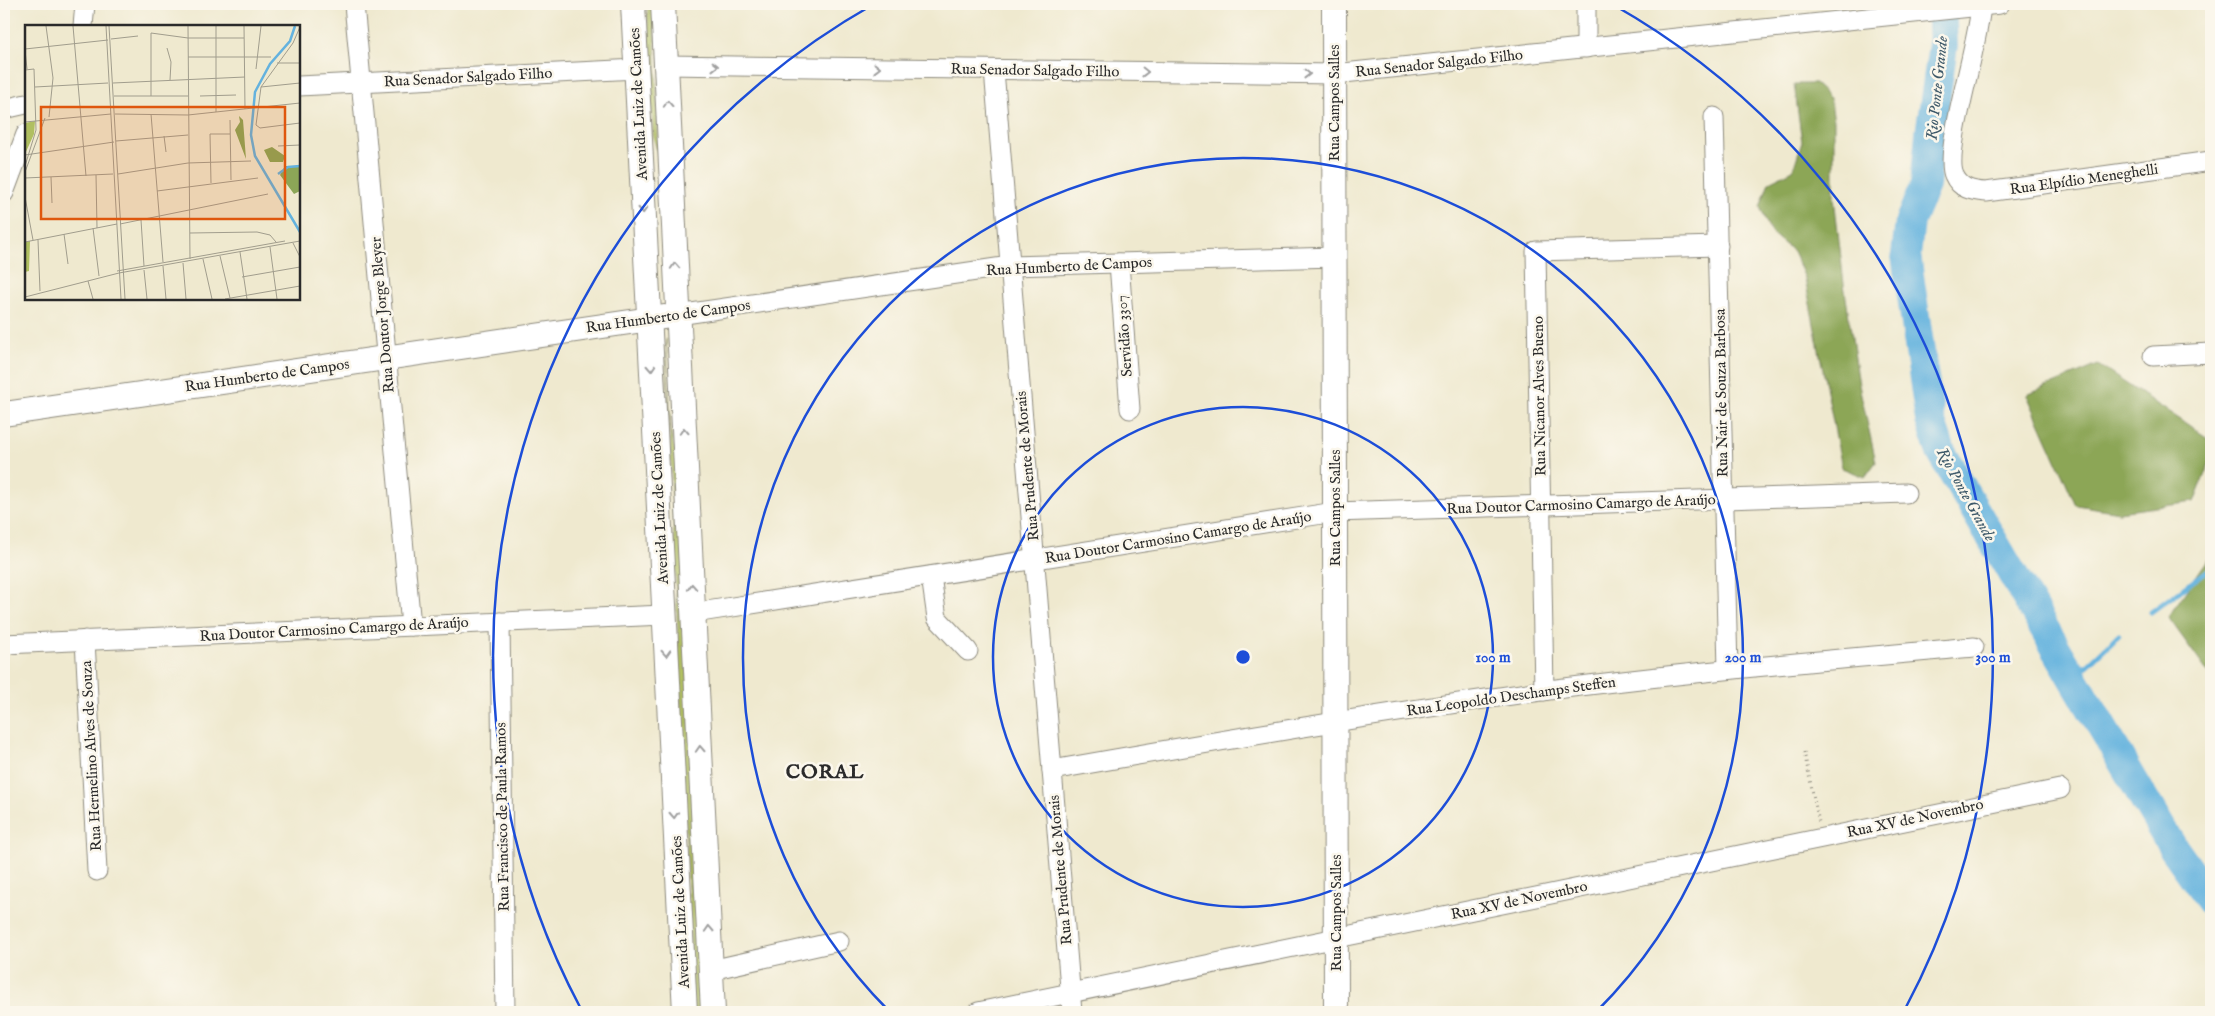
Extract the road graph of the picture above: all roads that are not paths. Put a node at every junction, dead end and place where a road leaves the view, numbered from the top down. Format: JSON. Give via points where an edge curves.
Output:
{"nodes":[{"id":1,"x":85,"y":4,"type":"edge"},
{"id":2,"x":354,"y":4,"type":"edge"},
{"id":3,"x":633,"y":4,"type":"edge"},
{"id":4,"x":663,"y":4,"type":"edge"},
{"id":5,"x":1334,"y":4,"type":"edge"},
{"id":6,"x":1586,"y":4,"type":"edge"},
{"id":7,"x":2000,"y":4,"type":"edge"},
{"id":8,"x":1976,"y":6,"type":"edge"},
{"id":9,"x":1852,"y":12,"type":"edge"},
{"id":10,"x":83,"y":25,"type":"edge"},
{"id":11,"x":1586,"y":48,"type":"junction"},
{"id":12,"x":666,"y":65,"type":"junction"},
{"id":13,"x":637,"y":69,"type":"junction"},
{"id":14,"x":994,"y":70,"type":"junction"},
{"id":15,"x":1334,"y":74,"type":"junction"},
{"id":16,"x":361,"y":83,"type":"junction"},
{"id":17,"x":300,"y":86,"type":"edge"},
{"id":18,"x":25,"y":104,"type":"edge"},
{"id":19,"x":4,"y":109,"type":"edge"},
{"id":20,"x":1714,"y":117,"type":"dead end"},
{"id":21,"x":25,"y":137,"type":"edge"},
{"id":22,"x":2211,"y":161,"type":"edge"},
{"id":23,"x":4,"y":193,"type":"edge"},
{"id":24,"x":1718,"y":246,"type":"junction"},
{"id":25,"x":1334,"y":257,"type":"junction"},
{"id":26,"x":1119,"y":263,"type":"junction"},
{"id":27,"x":1010,"y":266,"type":"junction"},
{"id":28,"x":678,"y":315,"type":"junction"},
{"id":29,"x":649,"y":319,"type":"junction"},
{"id":30,"x":2211,"y":353,"type":"edge"},
{"id":31,"x":2153,"y":356,"type":"dead end"},
{"id":32,"x":386,"y":358,"type":"junction"},
{"id":33,"x":1130,"y":409,"type":"dead end"},
{"id":34,"x":4,"y":414,"type":"edge"},
{"id":35,"x":1906,"y":493,"type":"dead end"},
{"id":36,"x":1724,"y":499,"type":"junction"},
{"id":37,"x":1541,"y":505,"type":"junction"},
{"id":38,"x":1335,"y":512,"type":"junction"},
{"id":39,"x":1035,"y":559,"type":"junction"},
{"id":40,"x":931,"y":576,"type":"junction"},
{"id":41,"x":694,"y":613,"type":"junction"},
{"id":42,"x":664,"y":615,"type":"junction"},
{"id":43,"x":500,"y":622,"type":"junction"},
{"id":44,"x":411,"y":626,"type":"junction"},
{"id":45,"x":86,"y":640,"type":"junction"},
{"id":46,"x":4,"y":644,"type":"edge"},
{"id":47,"x":1974,"y":647,"type":"dead end"},
{"id":48,"x":968,"y":651,"type":"dead end"},
{"id":49,"x":1728,"y":669,"type":"junction"},
{"id":50,"x":1544,"y":691,"type":"junction"},
{"id":51,"x":1336,"y":720,"type":"junction"},
{"id":52,"x":1052,"y":770,"type":"junction"},
{"id":53,"x":2060,"y":788,"type":"dead end"},
{"id":54,"x":96,"y":871,"type":"dead end"},
{"id":55,"x":1336,"y":938,"type":"junction"},
{"id":56,"x":839,"y":941,"type":"dead end"},
{"id":57,"x":712,"y":970,"type":"junction"},
{"id":58,"x":1071,"y":993,"type":"junction"},
{"id":59,"x":505,"y":1012,"type":"edge"},
{"id":60,"x":685,"y":1012,"type":"edge"},
{"id":61,"x":714,"y":1012,"type":"edge"},
{"id":62,"x":978,"y":1012,"type":"edge"},
{"id":63,"x":1072,"y":1012,"type":"edge"},
{"id":64,"x":1336,"y":1012,"type":"edge"}],
"edges":[{"from":1,"to":10,"type":"street"},
{"from":2,"to":16,"type":"street","name":"Rua Doutor Jorge Bleyer"},
{"from":3,"to":13,"type":"main road","name":"Avenida Luiz de Camões"},
{"from":4,"to":12,"type":"main road","name":"Avenida Luiz de Camões"},
{"from":5,"to":15,"type":"main road","name":"Rua Campos Salles"},
{"from":6,"to":11,"type":"street"},
{"from":7,"to":8,"type":"street","name":"Rua Senador Salgado Filho"},
{"from":8,"to":9,"type":"street","name":"Rua Senador Salgado Filho","via":[[1916,12]]},
{"from":8,"to":22,"type":"street","name":"Rua Elpídio Meneghelli","via":[[1974,53],[1953,146],[1953,174],[1958,183],[1970,191],[1986,192]]},
{"from":9,"to":11,"type":"street","name":"Rua Senador Salgado Filho"},
{"from":11,"to":15,"type":"street","name":"Rua Senador Salgado Filho"},
{"from":12,"to":14,"type":"street","name":"Rua Senador Salgado Filho","one_way":true},
{"from":28,"to":12,"type":"main road","name":"Avenida Luiz de Camões","one_way":true},
{"from":13,"to":16,"type":"street","name":"Rua Senador Salgado Filho"},
{"from":13,"to":29,"type":"main road","name":"Avenida Luiz de Camões","one_way":true},
{"from":14,"to":15,"type":"street","name":"Rua Senador Salgado Filho","one_way":true},
{"from":14,"to":27,"type":"street","name":"Rua Prudente de Morais"},
{"from":15,"to":25,"type":"main road","name":"Rua Campos Salles"},
{"from":16,"to":17,"type":"street","name":"Rua Senador Salgado Filho"},
{"from":16,"to":32,"type":"street","name":"Rua Doutor Jorge Bleyer"},
{"from":18,"to":19,"type":"street"},
{"from":20,"to":24,"type":"street","name":"Rua Nair de Souza Barbosa"},
{"from":21,"to":23,"type":"street"},
{"from":24,"to":36,"type":"street","name":"Rua Nair de Souza Barbosa"},
{"from":24,"to":37,"type":"street","name":"Rua Nicanor Alves Bueno","via":[[1536,251]]},
{"from":25,"to":26,"type":"street","name":"Rua Humberto de Campos"},
{"from":25,"to":38,"type":"main road","name":"Rua Campos Salles"},
{"from":26,"to":27,"type":"street","name":"Rua Humberto de Campos"},
{"from":26,"to":33,"type":"street","name":"Servidão 3307"},
{"from":27,"to":28,"type":"street","name":"Rua Humberto de Campos"},
{"from":27,"to":39,"type":"street","name":"Rua Prudente de Morais"},
{"from":28,"to":29,"type":"main road","name":"Rua Humberto de Campos"},
{"from":41,"to":28,"type":"main road","name":"Avenida Luiz de Camões","one_way":true},
{"from":29,"to":32,"type":"main road","name":"Rua Humberto de Campos"},
{"from":29,"to":42,"type":"main road","name":"Avenida Luiz de Camões","one_way":true},
{"from":30,"to":31,"type":"street"},
{"from":32,"to":34,"type":"main road","name":"Rua Humberto de Campos"},
{"from":32,"to":44,"type":"street","name":"Rua Doutor Jorge Bleyer"},
{"from":35,"to":36,"type":"street","name":"Rua Doutor Carmosino Camargo de Araújo"},
{"from":36,"to":37,"type":"street","name":"Rua Doutor Carmosino Camargo de Araújo"},
{"from":36,"to":49,"type":"street","name":"Rua Nair de Souza Barbosa"},
{"from":37,"to":38,"type":"street","name":"Rua Doutor Carmosino Camargo de Araújo"},
{"from":37,"to":50,"type":"street","name":"Rua Nicanor Alves Bueno"},
{"from":38,"to":39,"type":"street","name":"Rua Doutor Carmosino Camargo de Araújo"},
{"from":38,"to":51,"type":"main road","name":"Rua Campos Salles"},
{"from":39,"to":40,"type":"street","name":"Rua Doutor Carmosino Camargo de Araújo"},
{"from":39,"to":52,"type":"street","name":"Rua Prudente de Morais"},
{"from":40,"to":41,"type":"street","name":"Rua Doutor Carmosino Camargo de Araújo"},
{"from":40,"to":48,"type":"street","via":[[937,618]]},
{"from":57,"to":41,"type":"main road","name":"Avenida Luiz de Camões","one_way":true},
{"from":42,"to":43,"type":"street","name":"Rua Doutor Carmosino Camargo de Araújo"},
{"from":42,"to":60,"type":"main road","name":"Avenida Luiz de Camões","one_way":true},
{"from":43,"to":44,"type":"street","name":"Rua Doutor Carmosino Camargo de Araújo"},
{"from":43,"to":59,"type":"street","name":"Rua Francisco de Paula Ramos"},
{"from":44,"to":45,"type":"street","name":"Rua Doutor Carmosino Camargo de Araújo"},
{"from":45,"to":46,"type":"street","name":"Rua Doutor Carmosino Camargo de Araújo"},
{"from":45,"to":54,"type":"street","name":"Rua Hermelino Alves de Souza"},
{"from":47,"to":49,"type":"street","name":"Rua Leopoldo Deschamps Steffen"},
{"from":49,"to":50,"type":"street","name":"Rua Leopoldo Deschamps Steffen"},
{"from":50,"to":51,"type":"street","name":"Rua Leopoldo Deschamps Steffen"},
{"from":51,"to":52,"type":"street","name":"Rua Leopoldo Deschamps Steffen"},
{"from":51,"to":55,"type":"main road","name":"Rua Campos Salles"},
{"from":52,"to":58,"type":"street","name":"Rua Prudente de Morais"},
{"from":53,"to":55,"type":"street","name":"Rua XV de Novembro"},
{"from":55,"to":58,"type":"street","name":"Rua XV de Novembro"},
{"from":55,"to":64,"type":"main road","name":"Rua Campos Salles"},
{"from":56,"to":57,"type":"street"},
{"from":57,"to":61,"type":"main road","name":"Avenida Luiz de Camões"},
{"from":58,"to":62,"type":"street","name":"Rua XV de Novembro"},
{"from":58,"to":63,"type":"street","name":"Rua Prudente de Morais"}]}
